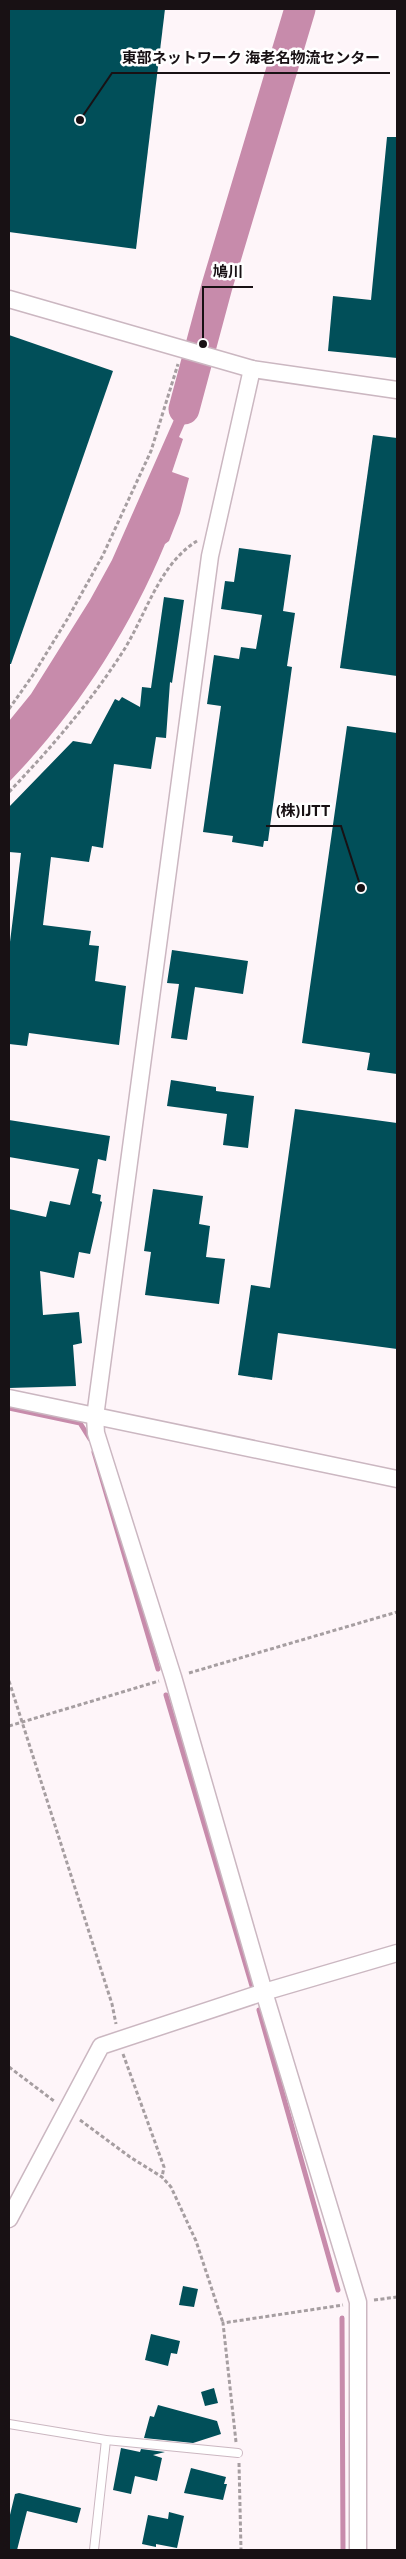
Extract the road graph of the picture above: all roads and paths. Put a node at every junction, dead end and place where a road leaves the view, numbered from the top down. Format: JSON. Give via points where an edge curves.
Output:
{"nodes":[{"id":1,"x":9,"y":299,"type":"edge"},
{"id":2,"x":184,"y":349,"type":"junction"},
{"id":3,"x":252,"y":369,"type":"junction"},
{"id":4,"x":397,"y":390,"type":"edge"},
{"id":5,"x":215,"y":534,"type":"junction"},
{"id":6,"x":9,"y":710,"type":"edge"},
{"id":7,"x":9,"y":792,"type":"edge"},
{"id":8,"x":9,"y":1398,"type":"edge"},
{"id":9,"x":95,"y":1416,"type":"junction"},
{"id":10,"x":397,"y":1479,"type":"edge"},
{"id":11,"x":397,"y":1612,"type":"edge"},
{"id":12,"x":173,"y":1677,"type":"junction"},
{"id":13,"x":9,"y":1681,"type":"edge"},
{"id":14,"x":23,"y":1724,"type":"junction"},
{"id":15,"x":9,"y":1726,"type":"edge"},
{"id":16,"x":397,"y":1953,"type":"edge"},
{"id":17,"x":264,"y":1992,"type":"junction"},
{"id":18,"x":118,"y":2039,"type":"junction"},
{"id":19,"x":9,"y":2067,"type":"edge"},
{"id":20,"x":66,"y":2110,"type":"junction"},
{"id":21,"x":162,"y":2177,"type":"junction"},
{"id":22,"x":9,"y":2219,"type":"edge"},
{"id":23,"x":397,"y":2297,"type":"edge"},
{"id":24,"x":358,"y":2302,"type":"junction"},
{"id":25,"x":223,"y":2323,"type":"junction"},
{"id":26,"x":9,"y":2424,"type":"edge"},
{"id":27,"x":106,"y":2440,"type":"junction"},
{"id":28,"x":238,"y":2453,"type":"junction"},
{"id":29,"x":94,"y":2550,"type":"edge"},
{"id":30,"x":241,"y":2550,"type":"edge"},
{"id":31,"x":358,"y":2550,"type":"edge"}],
"edges":[{"from":1,"to":2,"type":"street"},
{"from":2,"to":3,"type":"street"},
{"from":2,"to":6,"type":"path","via":[[151,451],[103,555],[64,626]]},
{"from":3,"to":4,"type":"street"},
{"from":3,"to":5,"type":"street"},
{"from":5,"to":7,"type":"path","via":[[202,537],[169,565],[123,652],[89,701]]},
{"from":5,"to":9,"type":"street"},
{"from":8,"to":9,"type":"street"},
{"from":9,"to":10,"type":"street"},
{"from":9,"to":12,"type":"street","via":[[96,1433]]},
{"from":11,"to":12,"type":"path"},
{"from":12,"to":14,"type":"path"},
{"from":12,"to":17,"type":"street"},
{"from":13,"to":14,"type":"path"},
{"from":14,"to":15,"type":"path"},
{"from":14,"to":18,"type":"path","via":[[112,2004]]},
{"from":16,"to":17,"type":"street"},
{"from":17,"to":18,"type":"street"},
{"from":17,"to":24,"type":"street"},
{"from":18,"to":20,"type":"street","via":[[101,2046]]},
{"from":18,"to":21,"type":"path","via":[[164,2167]]},
{"from":19,"to":20,"type":"path"},
{"from":20,"to":21,"type":"path"},
{"from":20,"to":22,"type":"street"},
{"from":21,"to":25,"type":"path","via":[[171,2187],[196,2241]]},
{"from":23,"to":24,"type":"path"},
{"from":24,"to":25,"type":"path"},
{"from":24,"to":31,"type":"street"},
{"from":25,"to":28,"type":"path"},
{"from":26,"to":27,"type":"lane"},
{"from":27,"to":28,"type":"lane"},
{"from":27,"to":29,"type":"lane"},
{"from":28,"to":30,"type":"path"}]}
